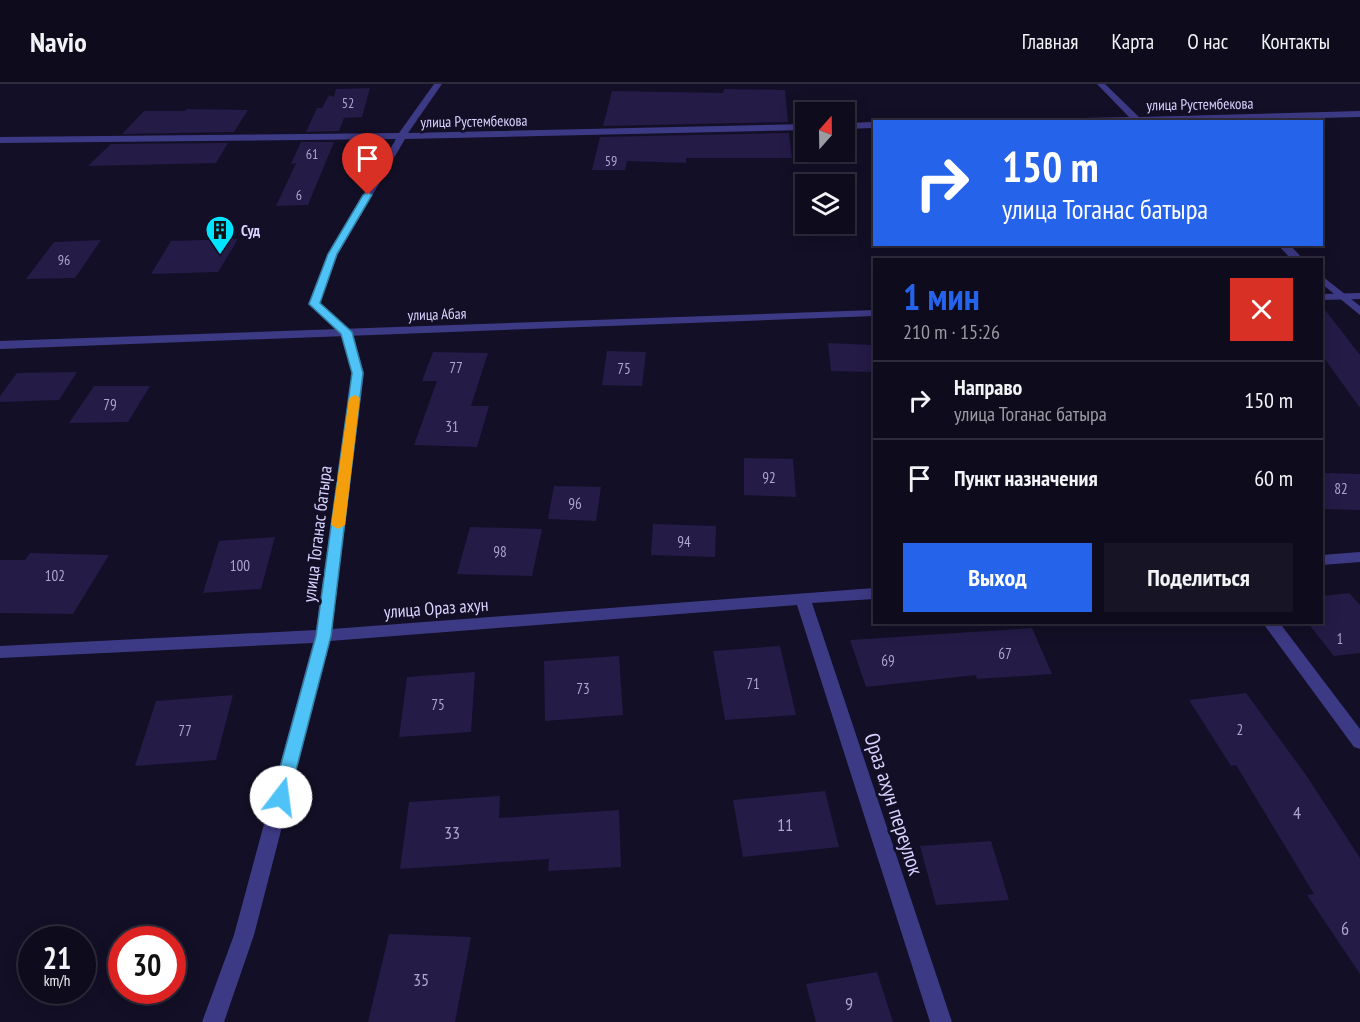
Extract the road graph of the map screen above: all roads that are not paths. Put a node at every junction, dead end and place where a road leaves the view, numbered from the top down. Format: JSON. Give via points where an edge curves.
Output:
{"nodes":[{"id":1,"x":438,"y":84,"type":"edge"},
{"id":2,"x":1101,"y":84,"type":"edge"},
{"id":3,"x":1360,"y":114,"type":"edge"},
{"id":4,"x":1138,"y":120,"type":"edge"},
{"id":5,"x":873,"y":125,"type":"edge"},
{"id":6,"x":855,"y":126,"type":"edge"},
{"id":7,"x":795,"y":127,"type":"edge"},
{"id":8,"x":402,"y":136,"type":"junction"},
{"id":9,"x":0,"y":140,"type":"edge"},
{"id":10,"x":1284,"y":246,"type":"edge"},
{"id":11,"x":1297,"y":258,"type":"edge"},
{"id":12,"x":1323,"y":280,"type":"edge"},
{"id":13,"x":1360,"y":296,"type":"edge"},
{"id":14,"x":1323,"y":297,"type":"edge"},
{"id":15,"x":1342,"y":297,"type":"junction"},
{"id":16,"x":1360,"y":312,"type":"edge"},
{"id":17,"x":873,"y":313,"type":"edge"},
{"id":18,"x":346,"y":332,"type":"junction"},
{"id":19,"x":0,"y":345,"type":"edge"},
{"id":20,"x":1360,"y":557,"type":"edge"},
{"id":21,"x":1323,"y":560,"type":"edge"},
{"id":22,"x":873,"y":593,"type":"edge"},
{"id":23,"x":803,"y":599,"type":"junction"},
{"id":24,"x":1272,"y":624,"type":"edge"},
{"id":25,"x":323,"y":636,"type":"junction"},
{"id":26,"x":0,"y":652,"type":"edge"},
{"id":27,"x":1360,"y":742,"type":"edge"},
{"id":28,"x":213,"y":1022,"type":"edge"},
{"id":29,"x":941,"y":1022,"type":"edge"}],
"edges":[{"from":1,"to":8,"type":"street"},
{"from":2,"to":4,"type":"street"},
{"from":3,"to":4,"type":"street","name":"улица Рустембекова"},
{"from":5,"to":6,"type":"street"},
{"from":7,"to":8,"type":"street","name":"улица Рустембекова"},
{"from":8,"to":9,"type":"street","name":"улица Рустембекова"},
{"from":8,"to":18,"type":"street","via":[[333,254],[314,304]]},
{"from":10,"to":11,"type":"street"},
{"from":12,"to":15,"type":"street"},
{"from":13,"to":15,"type":"street"},
{"from":14,"to":15,"type":"street"},
{"from":15,"to":16,"type":"street"},
{"from":17,"to":18,"type":"street","name":"улица Абая"},
{"from":18,"to":19,"type":"street","name":"улица Абая"},
{"from":18,"to":25,"type":"street","name":"улица Тоганас батыра","via":[[358,373]]},
{"from":20,"to":21,"type":"street"},
{"from":22,"to":23,"type":"street","name":"улица Ораз ахун"},
{"from":23,"to":25,"type":"street","name":"улица Ораз ахун"},
{"from":23,"to":29,"type":"street","name":"Ораз ахун переулок"},
{"from":24,"to":27,"type":"street"},
{"from":25,"to":26,"type":"street","name":"улица Ораз ахун"},
{"from":25,"to":28,"type":"street","name":"улица Тоганас батыра","via":[[244,935]]}]}
